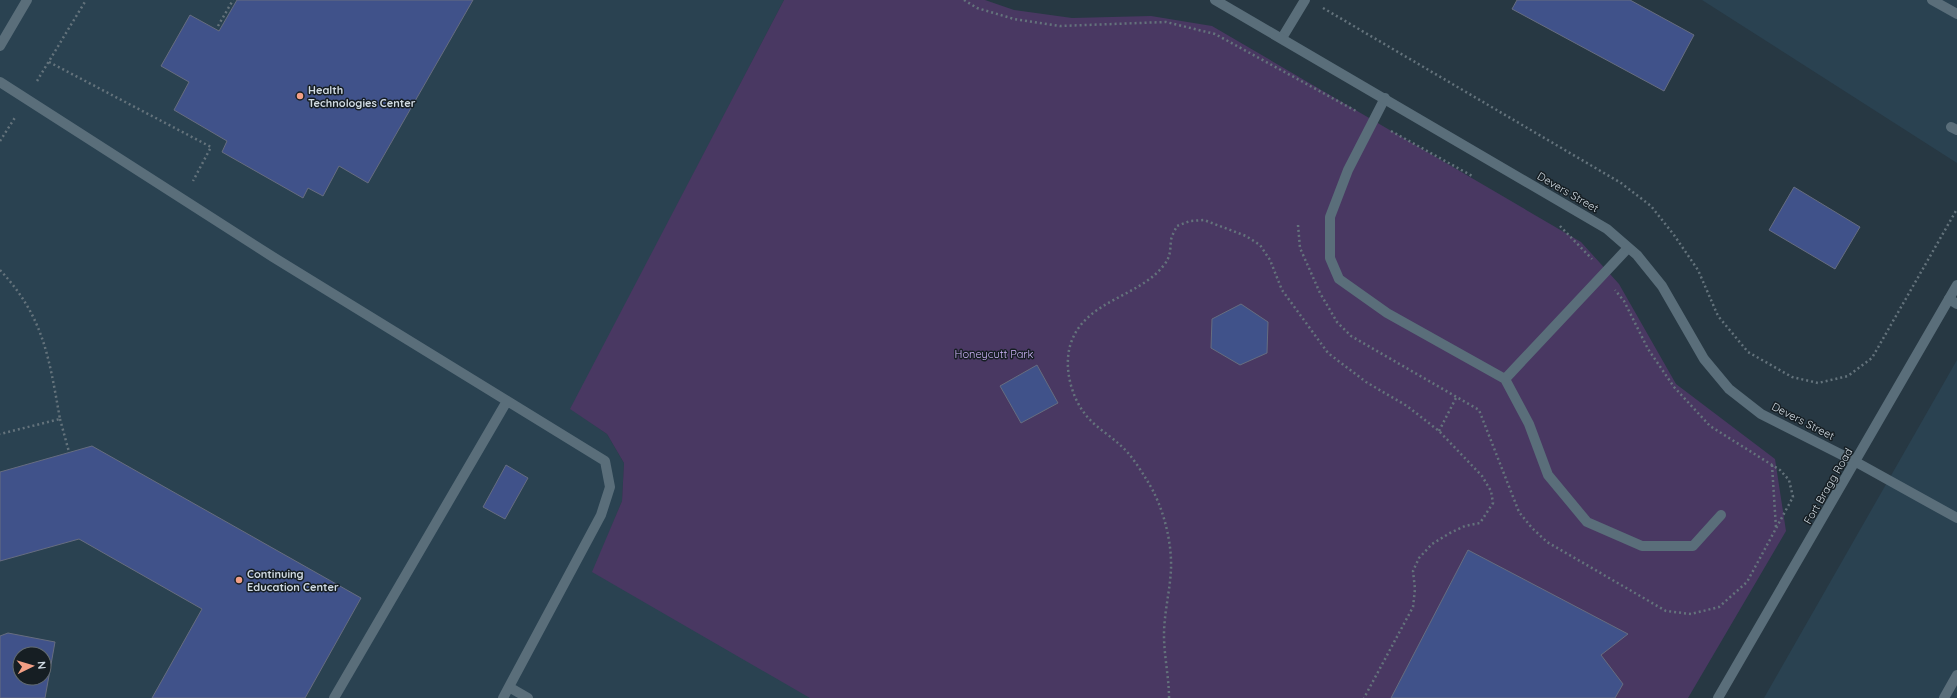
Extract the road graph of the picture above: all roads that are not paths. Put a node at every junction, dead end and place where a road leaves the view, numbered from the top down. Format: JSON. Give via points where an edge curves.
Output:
{"nodes":[{"id":1,"x":27,"y":0,"type":"edge"},
{"id":2,"x":1215,"y":0,"type":"edge"},
{"id":3,"x":1305,"y":0,"type":"edge"},
{"id":4,"x":1932,"y":0,"type":"edge"},
{"id":5,"x":1957,"y":14,"type":"edge"},
{"id":6,"x":1282,"y":38,"type":"junction"},
{"id":7,"x":0,"y":46,"type":"edge"},
{"id":8,"x":0,"y":82,"type":"edge"},
{"id":9,"x":1385,"y":98,"type":"junction"},
{"id":10,"x":1628,"y":248,"type":"junction"},
{"id":11,"x":1957,"y":285,"type":"edge"},
{"id":12,"x":1953,"y":302,"type":"edge"},
{"id":13,"x":1505,"y":379,"type":"junction"},
{"id":14,"x":508,"y":401,"type":"junction"},
{"id":15,"x":1856,"y":462,"type":"junction"},
{"id":16,"x":1721,"y":514,"type":"dead end"},
{"id":17,"x":1957,"y":518,"type":"edge"},
{"id":18,"x":1957,"y":675,"type":"edge"},
{"id":19,"x":509,"y":687,"type":"junction"},
{"id":20,"x":334,"y":698,"type":"edge"},
{"id":21,"x":503,"y":698,"type":"edge"},
{"id":22,"x":528,"y":698,"type":"edge"},
{"id":23,"x":1718,"y":698,"type":"edge"},
{"id":24,"x":1944,"y":698,"type":"edge"}],
"edges":[{"from":1,"to":7,"type":"street"},
{"from":2,"to":6,"type":"street","name":"Devers Street"},
{"from":3,"to":6,"type":"street"},
{"from":4,"to":5,"type":"street"},
{"from":6,"to":9,"type":"street","name":"Devers Street"},
{"from":8,"to":14,"type":"street"},
{"from":9,"to":10,"type":"street","name":"Devers Street","via":[[1607,229]]},
{"from":9,"to":13,"type":"street","via":[[1348,170],[1330,217],[1330,258],[1339,279],[1387,313]]},
{"from":10,"to":13,"type":"street"},
{"from":10,"to":15,"type":"street","name":"Devers Street","via":[[1637,255],[1662,286],[1704,359],[1729,389],[1761,414]]},
{"from":11,"to":12,"type":"street","name":"Fort Bragg Road"},
{"from":12,"to":15,"type":"street","name":"Fort Bragg Road"},
{"from":13,"to":16,"type":"street","via":[[1528,424],[1548,475],[1587,522],[1642,546],[1693,546]]},
{"from":14,"to":19,"type":"street","via":[[605,461],[610,487],[601,515]]},
{"from":14,"to":20,"type":"street"},
{"from":15,"to":17,"type":"street","name":"Devers Street"},
{"from":15,"to":23,"type":"street","name":"Fort Bragg Road"},
{"from":18,"to":24,"type":"street"},
{"from":19,"to":21,"type":"street"},
{"from":19,"to":22,"type":"street"}]}
